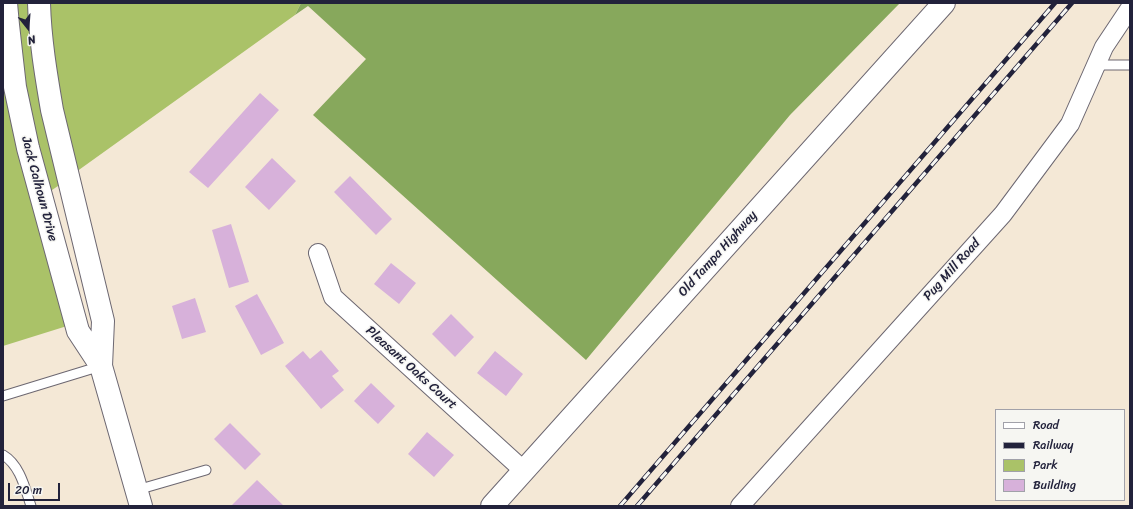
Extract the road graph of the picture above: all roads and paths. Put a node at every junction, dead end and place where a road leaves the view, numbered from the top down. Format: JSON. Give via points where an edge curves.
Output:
{"nodes":[{"id":1,"x":6,"y":3,"type":"edge"},
{"id":2,"x":39,"y":3,"type":"edge"},
{"id":3,"x":944,"y":3,"type":"edge"},
{"id":4,"x":1129,"y":10,"type":"edge"},
{"id":5,"x":1096,"y":65,"type":"junction"},
{"id":6,"x":1130,"y":65,"type":"edge"},
{"id":7,"x":318,"y":253,"type":"dead end"},
{"id":8,"x":101,"y":366,"type":"junction"},
{"id":9,"x":3,"y":396,"type":"edge"},
{"id":10,"x":3,"y":455,"type":"edge"},
{"id":11,"x":206,"y":470,"type":"dead end"},
{"id":12,"x":523,"y":470,"type":"junction"},
{"id":13,"x":138,"y":498,"type":"edge"},
{"id":14,"x":31,"y":506,"type":"edge"},
{"id":15,"x":492,"y":506,"type":"edge"},
{"id":16,"x":740,"y":506,"type":"edge"}],
"edges":[{"from":1,"to":8,"type":"street","name":"Jack Calhoun Drive","via":[[15,87],[28,148],[78,331]]},
{"from":2,"to":8,"type":"street","name":"Jack Calhoun Drive","via":[[52,110],[103,321]]},
{"from":3,"to":12,"type":"street","name":"Old Tampa Highway"},
{"from":4,"to":5,"type":"street","name":"Pug Mill Road","via":[[1104,47]]},
{"from":5,"to":6,"type":"lane"},
{"from":5,"to":16,"type":"street","name":"Pug Mill Road","via":[[1070,124],[1003,214]]},
{"from":7,"to":12,"type":"street","name":"Pleasant Oaks Court","via":[[333,297]]},
{"from":8,"to":9,"type":"lane"},
{"from":8,"to":13,"type":"street","name":"Jack Calhoun Drive"},
{"from":10,"to":14,"type":"lane","via":[[18,471]]},
{"from":11,"to":13,"type":"lane"},
{"from":12,"to":15,"type":"street","name":"Old Tampa Highway"}]}
